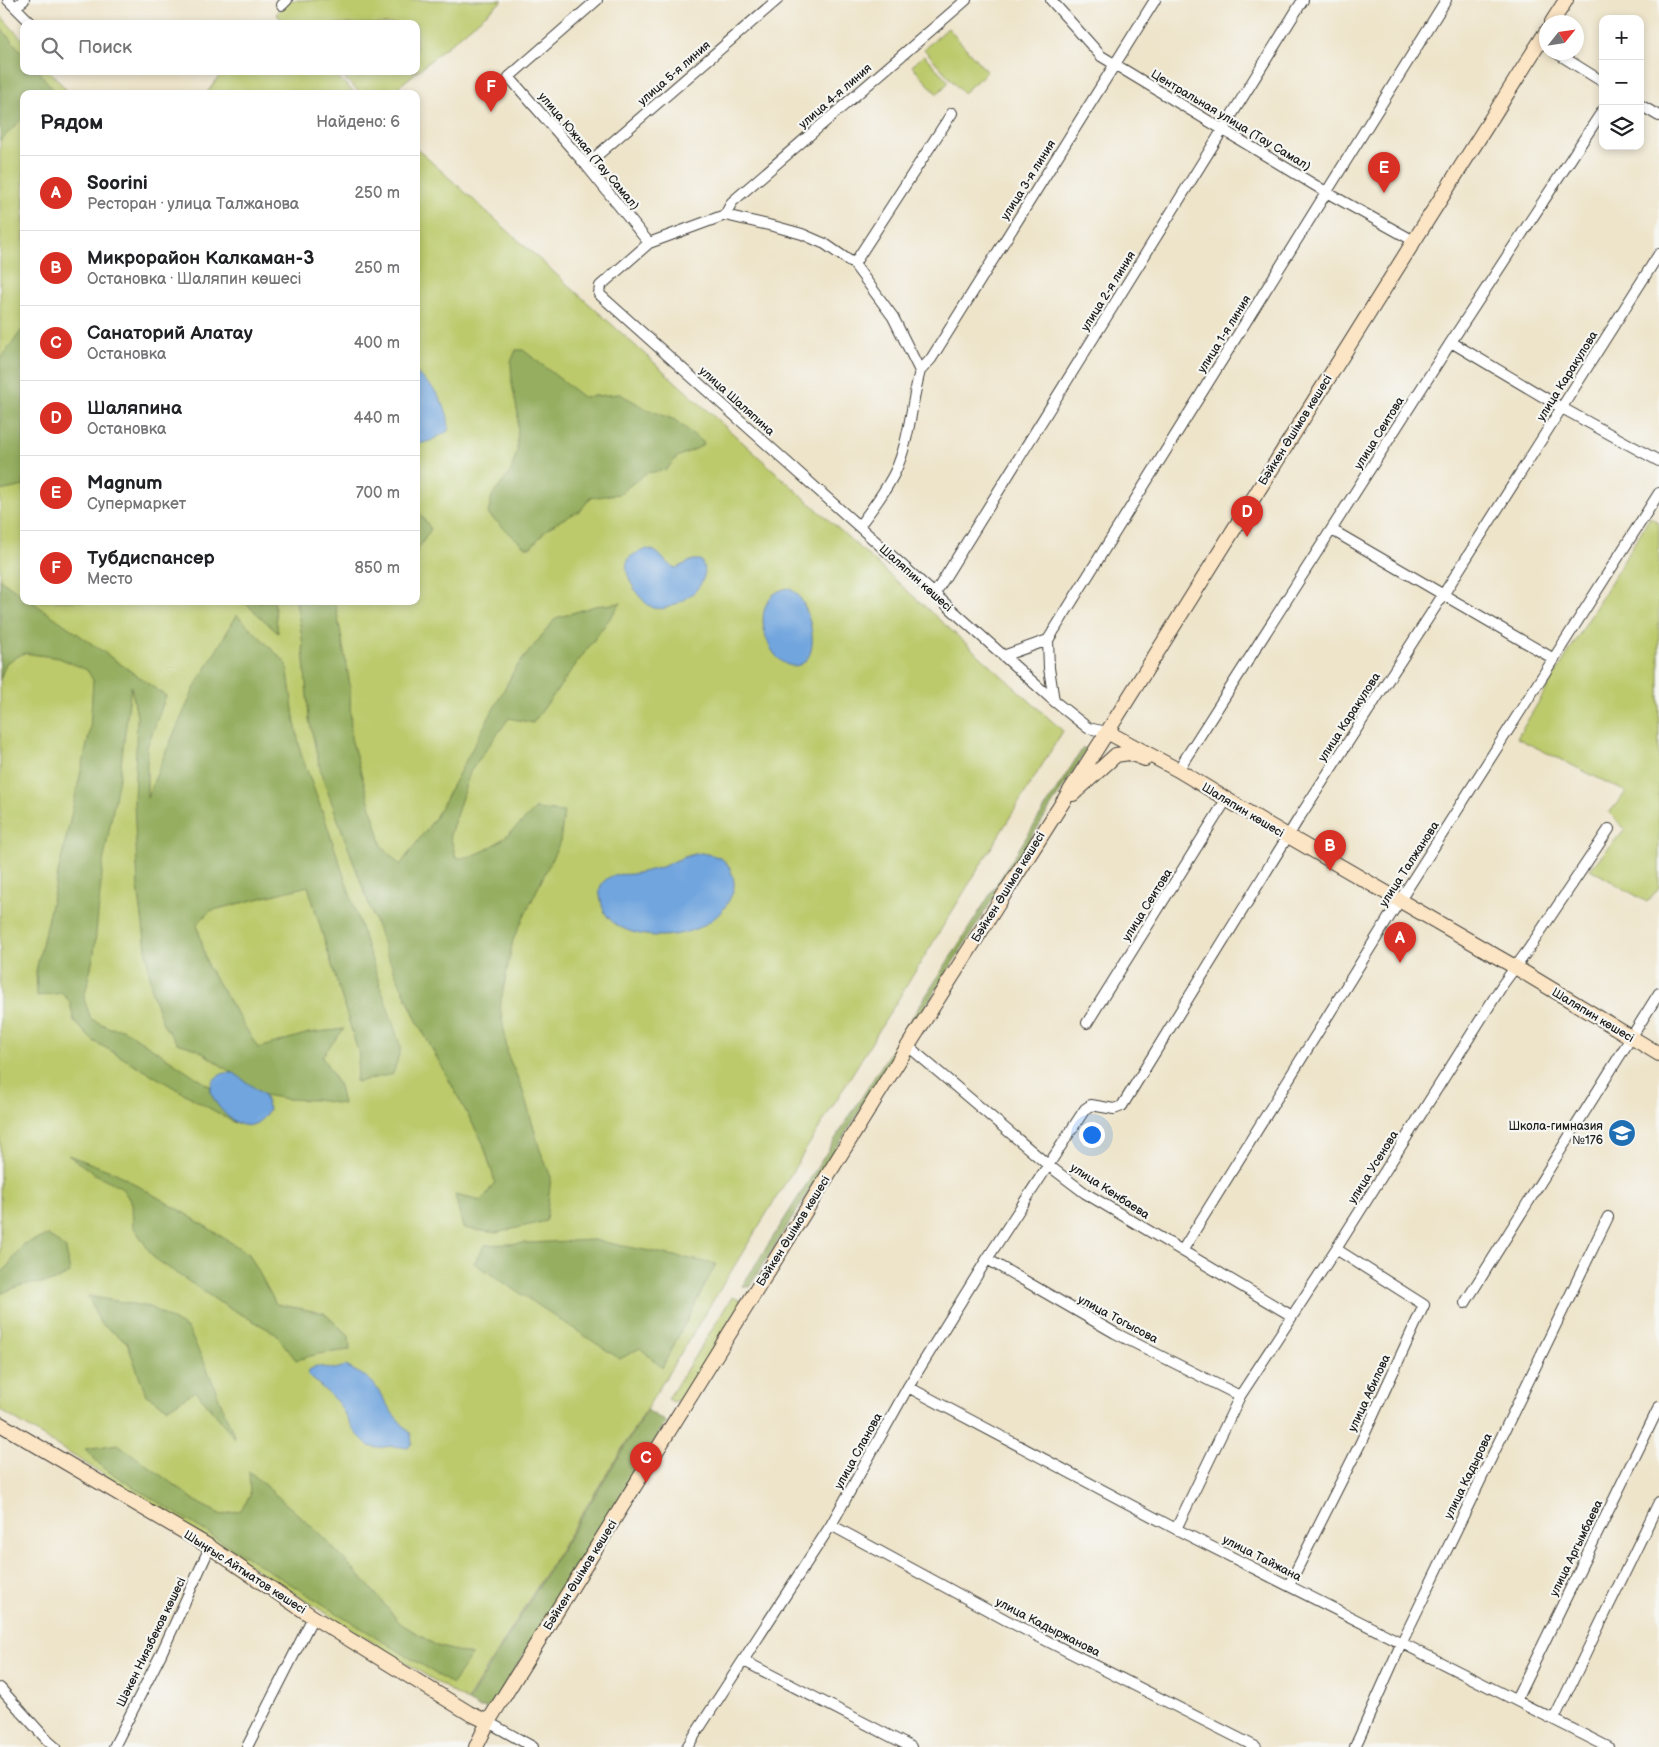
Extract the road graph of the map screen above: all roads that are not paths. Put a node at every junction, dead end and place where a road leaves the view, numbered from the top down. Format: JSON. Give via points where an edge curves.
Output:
{"nodes":[{"id":1,"x":597,"y":0,"type":"edge"},
{"id":2,"x":777,"y":0,"type":"edge"},
{"id":3,"x":966,"y":0,"type":"edge"},
{"id":4,"x":1051,"y":0,"type":"edge"},
{"id":5,"x":1155,"y":0,"type":"edge"},
{"id":6,"x":1303,"y":0,"type":"edge"},
{"id":7,"x":1446,"y":0,"type":"edge"},
{"id":8,"x":1566,"y":0,"type":"edge"},
{"id":9,"x":16,"y":3,"type":"edge"},
{"id":10,"x":1556,"y":15,"type":"edge"},
{"id":11,"x":29,"y":20,"type":"edge"},
{"id":12,"x":1539,"y":49,"type":"edge"},
{"id":13,"x":1568,"y":60,"type":"edge"},
{"id":14,"x":1114,"y":64,"type":"junction"},
{"id":15,"x":1599,"y":80,"type":"edge"},
{"id":16,"x":1642,"y":105,"type":"edge"},
{"id":17,"x":952,"y":113,"type":"dead end"},
{"id":18,"x":1599,"y":116,"type":"edge"},
{"id":19,"x":1659,"y":116,"type":"edge"},
{"id":20,"x":1222,"y":130,"type":"junction"},
{"id":21,"x":586,"y":165,"type":"junction"},
{"id":22,"x":1326,"y":192,"type":"junction"},
{"id":23,"x":725,"y":215,"type":"junction"},
{"id":24,"x":1414,"y":241,"type":"junction"},
{"id":25,"x":648,"y":243,"type":"junction"},
{"id":26,"x":1659,"y":254,"type":"edge"},
{"id":27,"x":854,"y":264,"type":"junction"},
{"id":28,"x":1451,"y":342,"type":"junction"},
{"id":29,"x":920,"y":371,"type":"junction"},
{"id":30,"x":1562,"y":408,"type":"junction"},
{"id":31,"x":1659,"y":461,"type":"edge"},
{"id":32,"x":1657,"y":500,"type":"edge"},
{"id":33,"x":859,"y":526,"type":"junction"},
{"id":34,"x":1332,"y":530,"type":"junction"},
{"id":35,"x":934,"y":595,"type":"junction"},
{"id":36,"x":1443,"y":595,"type":"junction"},
{"id":37,"x":1048,"y":640,"type":"junction"},
{"id":38,"x":1003,"y":656,"type":"junction"},
{"id":39,"x":1554,"y":659,"type":"junction"},
{"id":40,"x":1054,"y":701,"type":"junction"},
{"id":41,"x":1107,"y":732,"type":"junction"},
{"id":42,"x":1178,"y":770,"type":"junction"},
{"id":43,"x":1226,"y":800,"type":"junction"},
{"id":44,"x":1057,"y":809,"type":"junction"},
{"id":45,"x":1609,"y":829,"type":"dead end"},
{"id":46,"x":1288,"y":836,"type":"junction"},
{"id":47,"x":1400,"y":901,"type":"junction"},
{"id":48,"x":1515,"y":967,"type":"junction"},
{"id":49,"x":1659,"y":994,"type":"edge"},
{"id":50,"x":1088,"y":1023,"type":"dead end"},
{"id":51,"x":1631,"y":1038,"type":"junction"},
{"id":52,"x":908,"y":1046,"type":"junction"},
{"id":53,"x":1659,"y":1054,"type":"edge"},
{"id":54,"x":1048,"y":1165,"type":"junction"},
{"id":55,"x":1608,"y":1217,"type":"dead end"},
{"id":56,"x":1336,"y":1249,"type":"junction"},
{"id":57,"x":1182,"y":1250,"type":"junction"},
{"id":58,"x":987,"y":1259,"type":"junction"},
{"id":59,"x":1465,"y":1303,"type":"dead end"},
{"id":60,"x":1292,"y":1316,"type":"junction"},
{"id":61,"x":908,"y":1386,"type":"junction"},
{"id":62,"x":1240,"y":1396,"type":"junction"},
{"id":63,"x":1659,"y":1407,"type":"edge"},
{"id":64,"x":0,"y":1424,"type":"edge"},
{"id":65,"x":1659,"y":1502,"type":"edge"},
{"id":66,"x":831,"y":1525,"type":"junction"},
{"id":67,"x":1176,"y":1529,"type":"junction"},
{"id":68,"x":210,"y":1547,"type":"junction"},
{"id":69,"x":1289,"y":1585,"type":"junction"},
{"id":70,"x":313,"y":1617,"type":"junction"},
{"id":71,"x":1402,"y":1642,"type":"junction"},
{"id":72,"x":744,"y":1661,"type":"junction"},
{"id":73,"x":0,"y":1688,"type":"edge"},
{"id":74,"x":1516,"y":1700,"type":"junction"},
{"id":75,"x":1554,"y":1719,"type":"junction"},
{"id":76,"x":488,"y":1722,"type":"junction"},
{"id":77,"x":55,"y":1747,"type":"edge"},
{"id":78,"x":114,"y":1747,"type":"edge"},
{"id":79,"x":247,"y":1747,"type":"edge"},
{"id":80,"x":476,"y":1747,"type":"edge"},
{"id":81,"x":533,"y":1747,"type":"edge"},
{"id":82,"x":687,"y":1747,"type":"edge"},
{"id":83,"x":911,"y":1747,"type":"edge"},
{"id":84,"x":1256,"y":1747,"type":"edge"},
{"id":85,"x":1355,"y":1747,"type":"edge"},
{"id":86,"x":1608,"y":1747,"type":"edge"}],
"edges":[{"from":1,"to":21,"type":"street","name":"улица Южная (Тау Самал)","via":[[509,77]]},
{"from":2,"to":21,"type":"street","name":"улица 5-я линия"},
{"from":3,"to":23,"type":"street","name":"улица 4-я линия","via":[[732,202]]},
{"from":4,"to":14,"type":"street","name":"Центральная улица (Тау Самал)","via":[[1100,56]]},
{"from":5,"to":14,"type":"street","name":"улица 3-я линия"},
{"from":6,"to":20,"type":"street","name":"улица 2-я линия"},
{"from":7,"to":22,"type":"street","name":"улица 1-я линия"},
{"from":8,"to":10,"type":"main road"},
{"from":9,"to":11,"type":"street"},
{"from":12,"to":24,"type":"main road","name":"Бәйкен Әшімов көшесі"},
{"from":13,"to":15,"type":"street"},
{"from":14,"to":20,"type":"street","name":"Центральная улица (Тау Самал)"},
{"from":14,"to":29,"type":"street","name":"улица 3-я линия","via":[[932,360]]},
{"from":16,"to":19,"type":"street"},
{"from":17,"to":27,"type":"street"},
{"from":18,"to":28,"type":"street","name":"улица Сеитова"},
{"from":20,"to":22,"type":"street","name":"Центральная улица (Тау Самал)"},
{"from":20,"to":35,"type":"street","name":"улица 2-я линия"},
{"from":21,"to":25,"type":"street","name":"улица Южная (Тау Самал)"},
{"from":22,"to":24,"type":"street","name":"Центральная улица (Тау Самал)"},
{"from":22,"to":37,"type":"street","name":"улица 1-я линия"},
{"from":23,"to":25,"type":"street"},
{"from":23,"to":27,"type":"street","via":[[802,234],[825,244]]},
{"from":24,"to":41,"type":"main road","name":"Бәйкен Әшімов көшесі"},
{"from":25,"to":33,"type":"street","name":"улица Шаляпина","via":[[600,286],[599,294]]},
{"from":26,"to":30,"type":"street","name":"улица Каракулова"},
{"from":27,"to":29,"type":"street","via":[[893,317]]},
{"from":28,"to":30,"type":"street"},
{"from":28,"to":34,"type":"street","name":"улица Сеитова"},
{"from":29,"to":33,"type":"street","via":[[895,471]]},
{"from":30,"to":31,"type":"street"},
{"from":30,"to":36,"type":"street","name":"улица Каракулова"},
{"from":32,"to":39,"type":"street","name":"улица Талжанова"},
{"from":33,"to":35,"type":"street","name":"Шаляпин көшесі"},
{"from":34,"to":36,"type":"street"},
{"from":34,"to":42,"type":"street","name":"улица Сеитова"},
{"from":35,"to":38,"type":"street","name":"Шаляпин көшесі"},
{"from":36,"to":39,"type":"street"},
{"from":36,"to":46,"type":"street","name":"улица Каракулова"},
{"from":37,"to":38,"type":"street"},
{"from":37,"to":40,"type":"street"},
{"from":38,"to":40,"type":"street","name":"Шаляпин көшесі"},
{"from":39,"to":47,"type":"street","name":"улица Талжанова"},
{"from":40,"to":41,"type":"street","name":"Шаляпин көшесі","via":[[1088,728]]},
{"from":41,"to":42,"type":"main road","name":"Шаляпин көшесі"},
{"from":41,"to":44,"type":"main road","name":"Бәйкен Әшімов көшесі"},
{"from":42,"to":43,"type":"main road","name":"Шаляпин көшесі"},
{"from":42,"to":44,"type":"main road","via":[[1129,753],[1122,754],[1110,759]]},
{"from":43,"to":46,"type":"main road","name":"Шаляпин көшесі"},
{"from":43,"to":50,"type":"street","name":"улица Сеитова"},
{"from":44,"to":52,"type":"main road","name":"Бәйкен Әшімов көшесі"},
{"from":45,"to":48,"type":"street","name":"улица Усенова"},
{"from":46,"to":47,"type":"main road","name":"Шаляпин көшесі"},
{"from":46,"to":54,"type":"street","name":"улица Каракулова","via":[[1122,1106],[1114,1109],[1091,1105]]},
{"from":47,"to":48,"type":"main road","name":"Шаляпин көшесі"},
{"from":47,"to":57,"type":"street","name":"улица Талжанова"},
{"from":48,"to":51,"type":"main road","name":"Шаляпин көшесі"},
{"from":48,"to":56,"type":"street","name":"улица Усенова"},
{"from":49,"to":51,"type":"street"},
{"from":51,"to":53,"type":"main road","name":"Шаляпин көшесі"},
{"from":51,"to":59,"type":"street"},
{"from":52,"to":54,"type":"street","name":"улица Кенбаева"},
{"from":52,"to":76,"type":"main road","name":"Бәйкен Әшімов көшесі"},
{"from":54,"to":57,"type":"street","name":"улица Кенбаева","via":[[1085,1193]]},
{"from":54,"to":58,"type":"street","name":"улица Сланова"},
{"from":55,"to":71,"type":"street","name":"улица Кадырова"},
{"from":56,"to":60,"type":"street","name":"улица Усенова"},
{"from":56,"to":69,"type":"street","name":"улица Абилова","via":[[1424,1305],[1360,1444]]},
{"from":57,"to":60,"type":"street","name":"улица Кенбаева"},
{"from":58,"to":61,"type":"street","name":"улица Сланова"},
{"from":58,"to":62,"type":"street","name":"улица Тогысова","via":[[1115,1333]]},
{"from":60,"to":62,"type":"street","name":"улица Усенова"},
{"from":61,"to":66,"type":"street","name":"улица Сланова"},
{"from":61,"to":67,"type":"street","name":"улица Тайжана"},
{"from":62,"to":67,"type":"street","name":"улица Усенова"},
{"from":63,"to":74,"type":"street","name":"улица Аргымбаева"},
{"from":64,"to":68,"type":"main road","name":"Шыңғыс Айтматов көшесі"},
{"from":65,"to":75,"type":"street"},
{"from":66,"to":72,"type":"street","name":"улица Сланова"},
{"from":66,"to":84,"type":"street","name":"улица Кадыржанова","via":[[1006,1620]]},
{"from":67,"to":69,"type":"street","name":"улица Тайжана"},
{"from":68,"to":70,"type":"main road","name":"Шыңғыс Айтматов көшесі"},
{"from":68,"to":78,"type":"street","name":"Шәкен Ниязбеков көшесі"},
{"from":69,"to":71,"type":"street","name":"улица Тайжана"},
{"from":70,"to":76,"type":"main road","name":"Шыңғыс Айтматов көшесі"},
{"from":70,"to":79,"type":"street"},
{"from":71,"to":74,"type":"street","name":"улица Тайжана"},
{"from":71,"to":85,"type":"street","name":"улица Кадырова"},
{"from":72,"to":82,"type":"street","name":"улица Сланова"},
{"from":72,"to":83,"type":"street"},
{"from":73,"to":77,"type":"street"},
{"from":74,"to":75,"type":"street","name":"улица Тайжана"},
{"from":75,"to":86,"type":"street","name":"улица Тайжана"},
{"from":76,"to":80,"type":"main road","name":"Бәйкен Әшімов көшесі"},
{"from":76,"to":81,"type":"street"}]}
